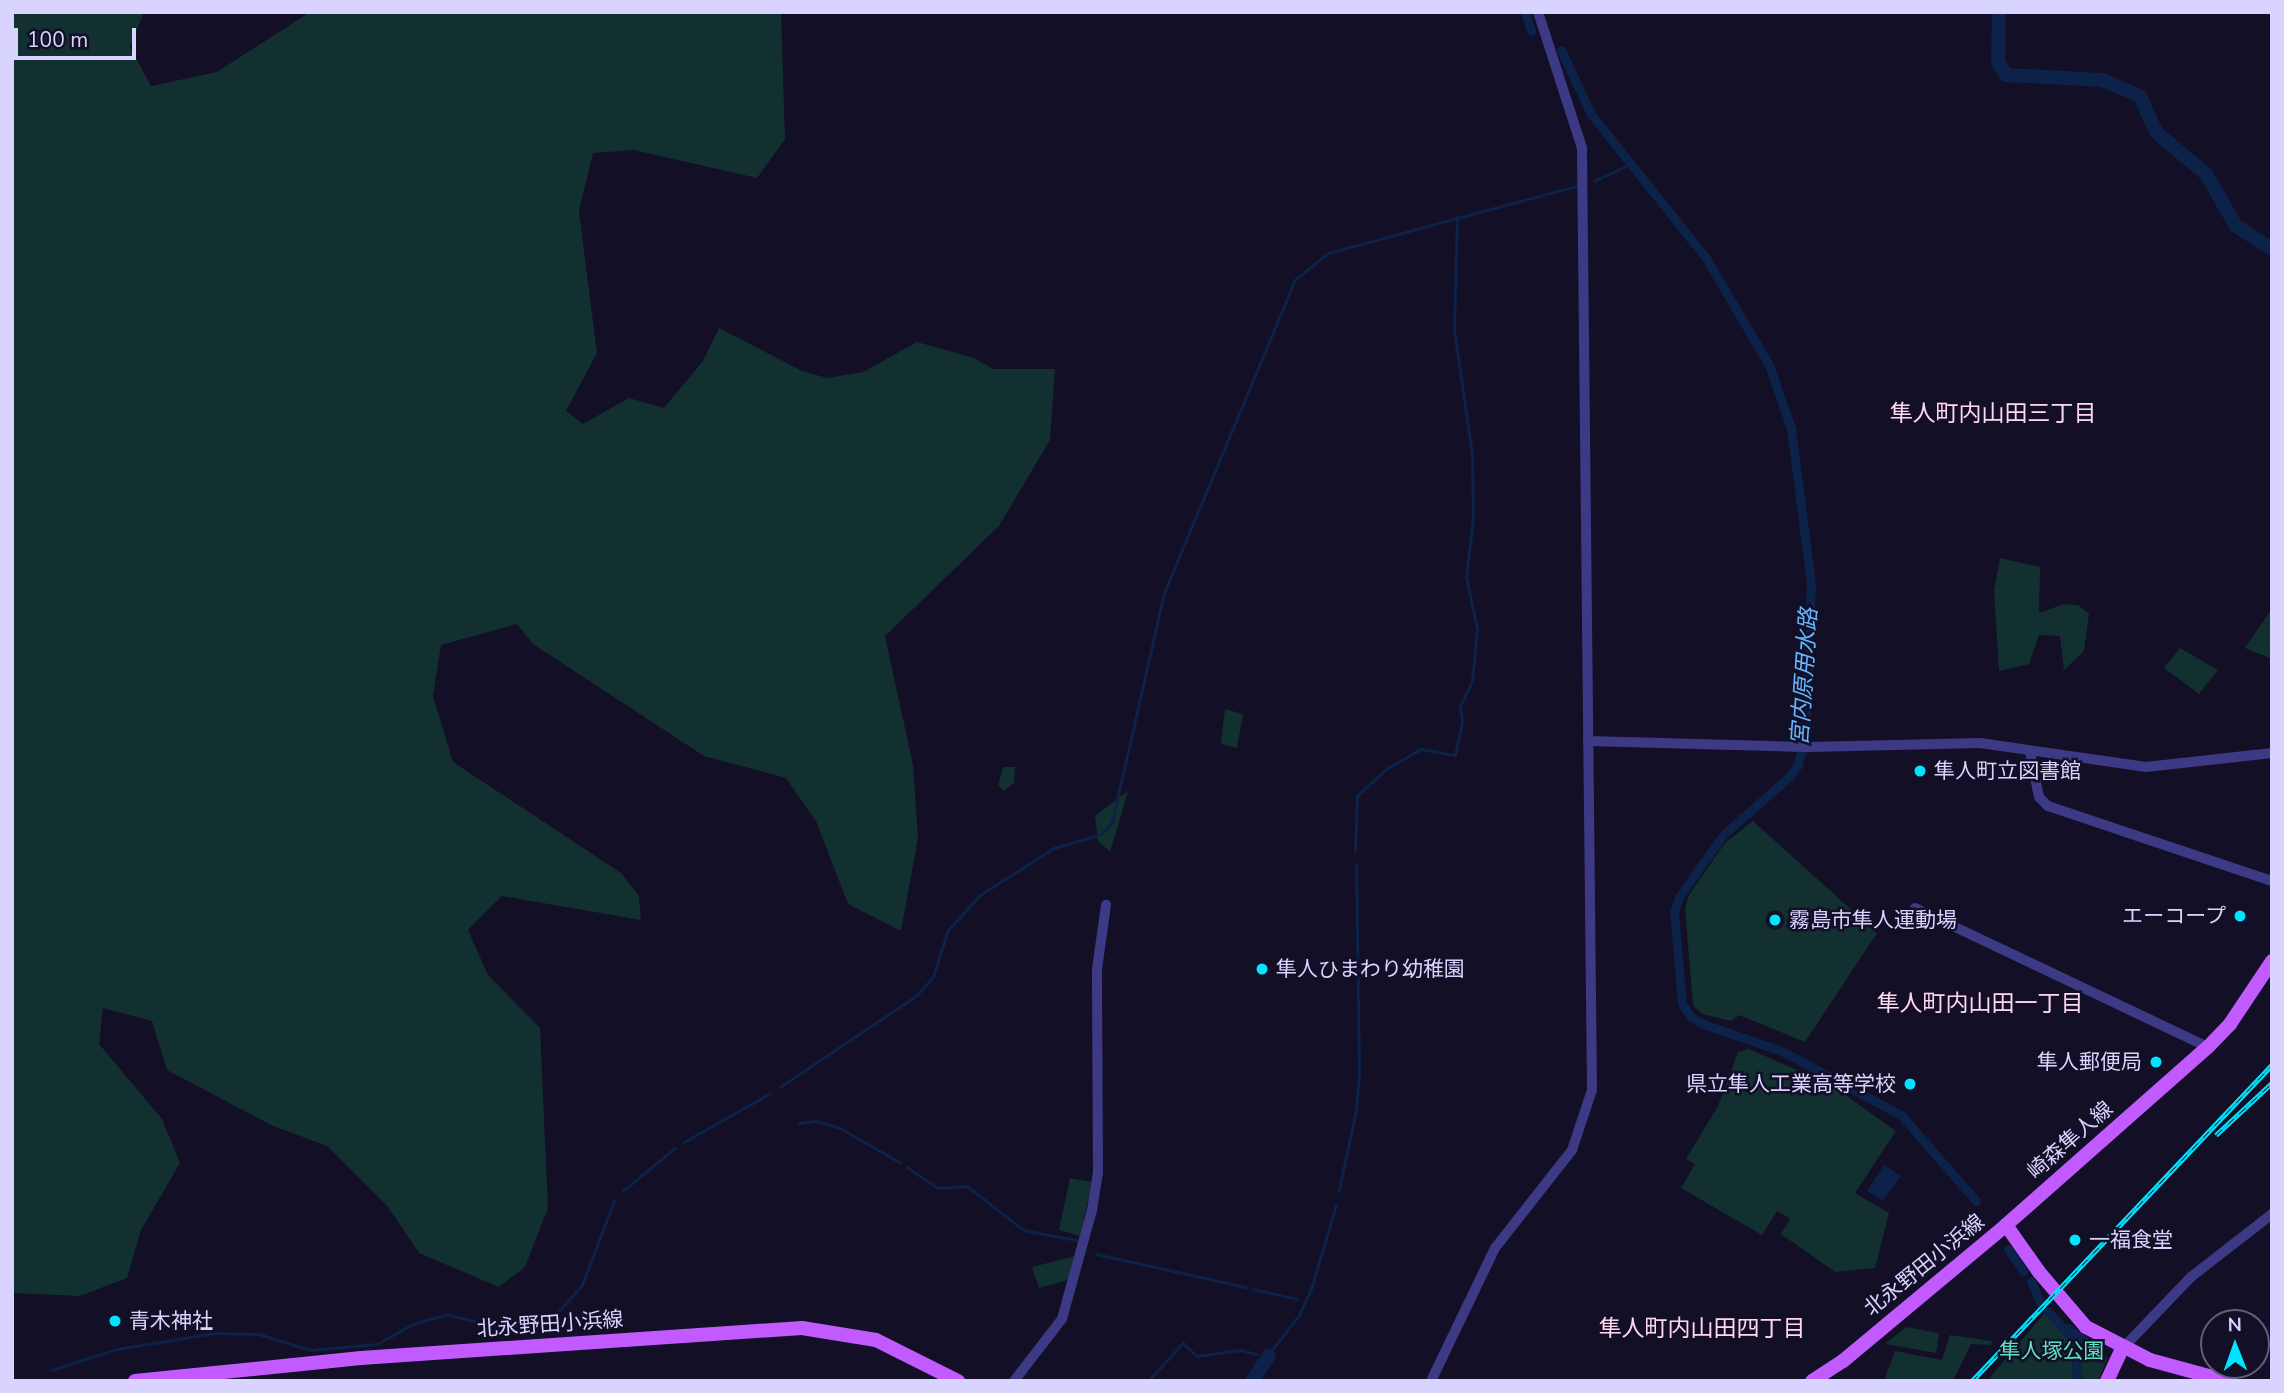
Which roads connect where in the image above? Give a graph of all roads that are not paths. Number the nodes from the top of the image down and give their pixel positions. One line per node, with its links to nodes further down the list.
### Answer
1 (1538, 12): 2 (street)
2 (1588, 741): 3 (street); 16 (street)
3 (2029, 752): 4 (street); 5 (street)
4 (2272, 753)
5 (2272, 881)
6 (1106, 905): 15 (street)
7 (1915, 908): 9 (street)
8 (2272, 961): 9 (main road, 崎森隼人線)
9 (2208, 1047): 11 (main road, 崎森隼人線)
10 (2272, 1214): 12 (street)
11 (2006, 1225): 12 (main road, 北永野田小浜線); 17 (main road, 北永野田小浜線)
12 (2122, 1349): 18 (main road); 19 (main road, 北永野田小浜線)
13 (135, 1381): 14 (main road, 北永野田小浜線)
14 (958, 1381)
15 (1014, 1381)
16 (1431, 1381)
17 (1812, 1381)
18 (2107, 1381)
19 (2227, 1381)

